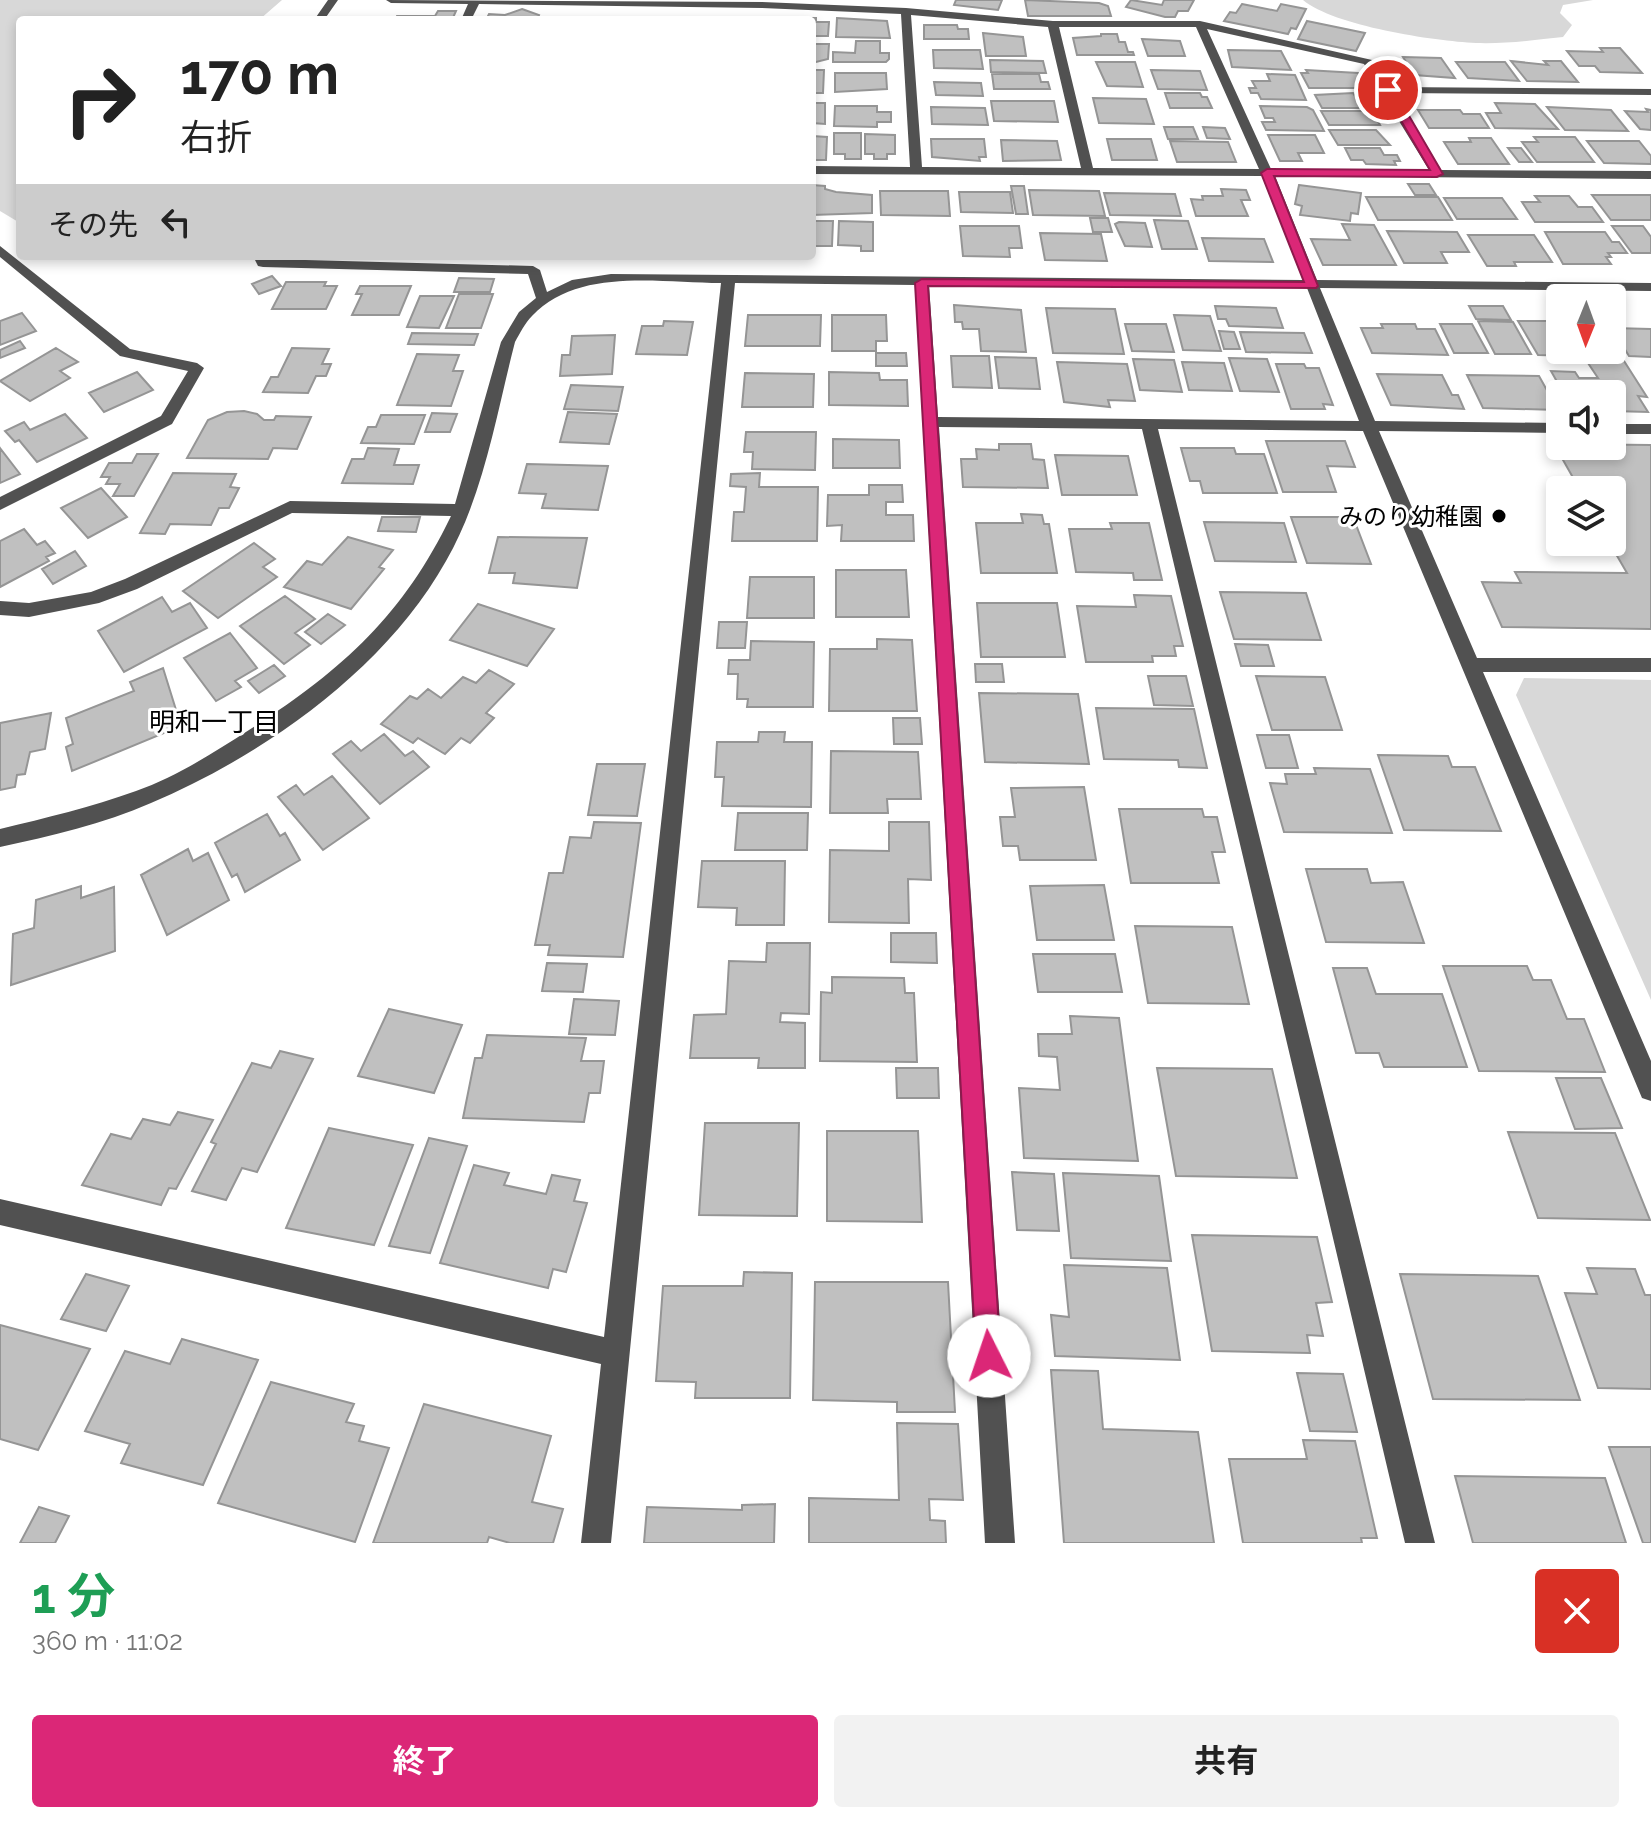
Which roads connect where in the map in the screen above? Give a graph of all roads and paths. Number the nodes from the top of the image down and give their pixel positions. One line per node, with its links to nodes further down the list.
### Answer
1 (391, 0): 2 (street)
2 (475, 1): 3 (street)
3 (762, 5): 4 (street); 5 (street)
4 (906, 11): 6 (street); 11 (street)
5 (760, 16)
6 (1053, 24): 7 (street); 12 (street)
7 (1200, 24): 8 (street); 13 (street)
8 (1388, 90): 9 (street); 14 (street)
9 (1651, 92)
10 (816, 170): 11 (street)
11 (916, 170): 12 (street)
12 (1088, 171): 13 (street)
13 (1267, 173): 14 (street); 21 (street)
14 (1437, 174): 15 (street)
15 (1651, 175)
16 (0, 250): 30 (street)
17 (262, 260): 18 (street)
18 (536, 263): 23 (street)
19 (728, 280): 20 (street); 23 (street); 38 (street)
20 (922, 283): 21 (street); 24 (street)
21 (1311, 286): 22 (street); 26 (street)
22 (1651, 287)
23 (543, 299): 31 (street)
24 (930, 422): 25 (street); 40 (street)
25 (1149, 424): 26 (street); 41 (street)
26 (1369, 426): 27 (street); 33 (street)
27 (1546, 428)
28 (1626, 429): 29 (street)
29 (1651, 429)
30 (0, 504)
31 (462, 510): 32 (street); 35 (street)
32 (0, 608)
33 (1470, 665): 34 (street); 36 (street)
34 (1651, 665)
35 (0, 838)
36 (1651, 1089)
37 (0, 1212): 38 (street)
38 (616, 1354): 39 (street)
39 (596, 1543)
40 (1000, 1543)
41 (1420, 1543)

